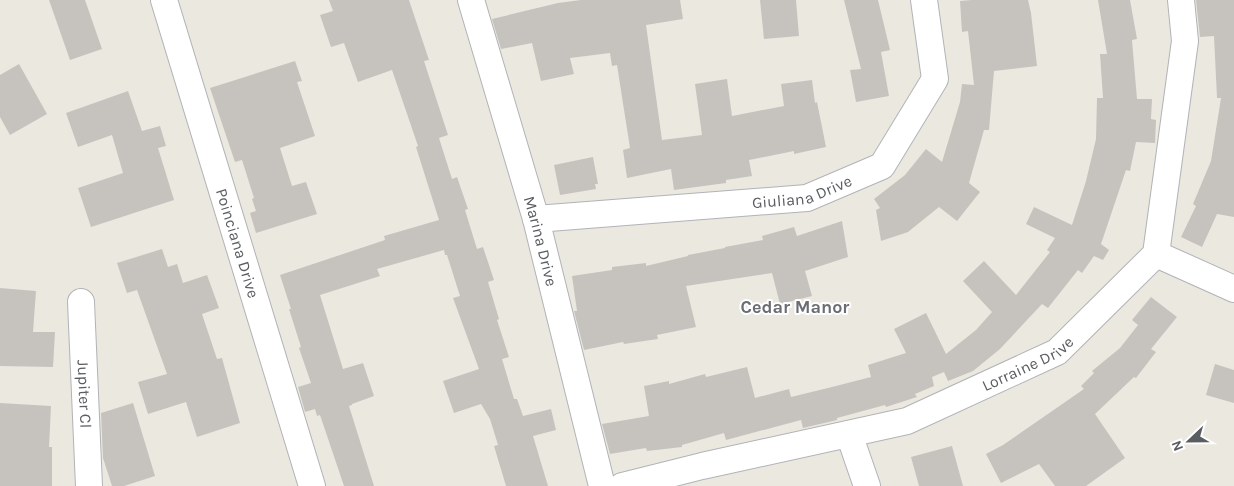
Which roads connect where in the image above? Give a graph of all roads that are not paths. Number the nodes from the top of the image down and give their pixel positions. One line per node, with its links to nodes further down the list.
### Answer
1 (164, 0): 11 (street, Poinciana Drive)
2 (471, 0): 5 (street, Marina Drive)
3 (924, 0): 5 (street, Giuliana Drive)
4 (1181, 0): 6 (street)
5 (536, 218): 12 (street, Marina Drive)
6 (1156, 254): 7 (street); 9 (street, Lorraine Drive)
7 (1234, 289)
8 (81, 302): 10 (street, Jupiter Cl)
9 (849, 434): 13 (street, Lorraine Drive); 14 (street)
10 (89, 486)
11 (312, 486)
12 (602, 486)
13 (622, 486)
14 (868, 486)

